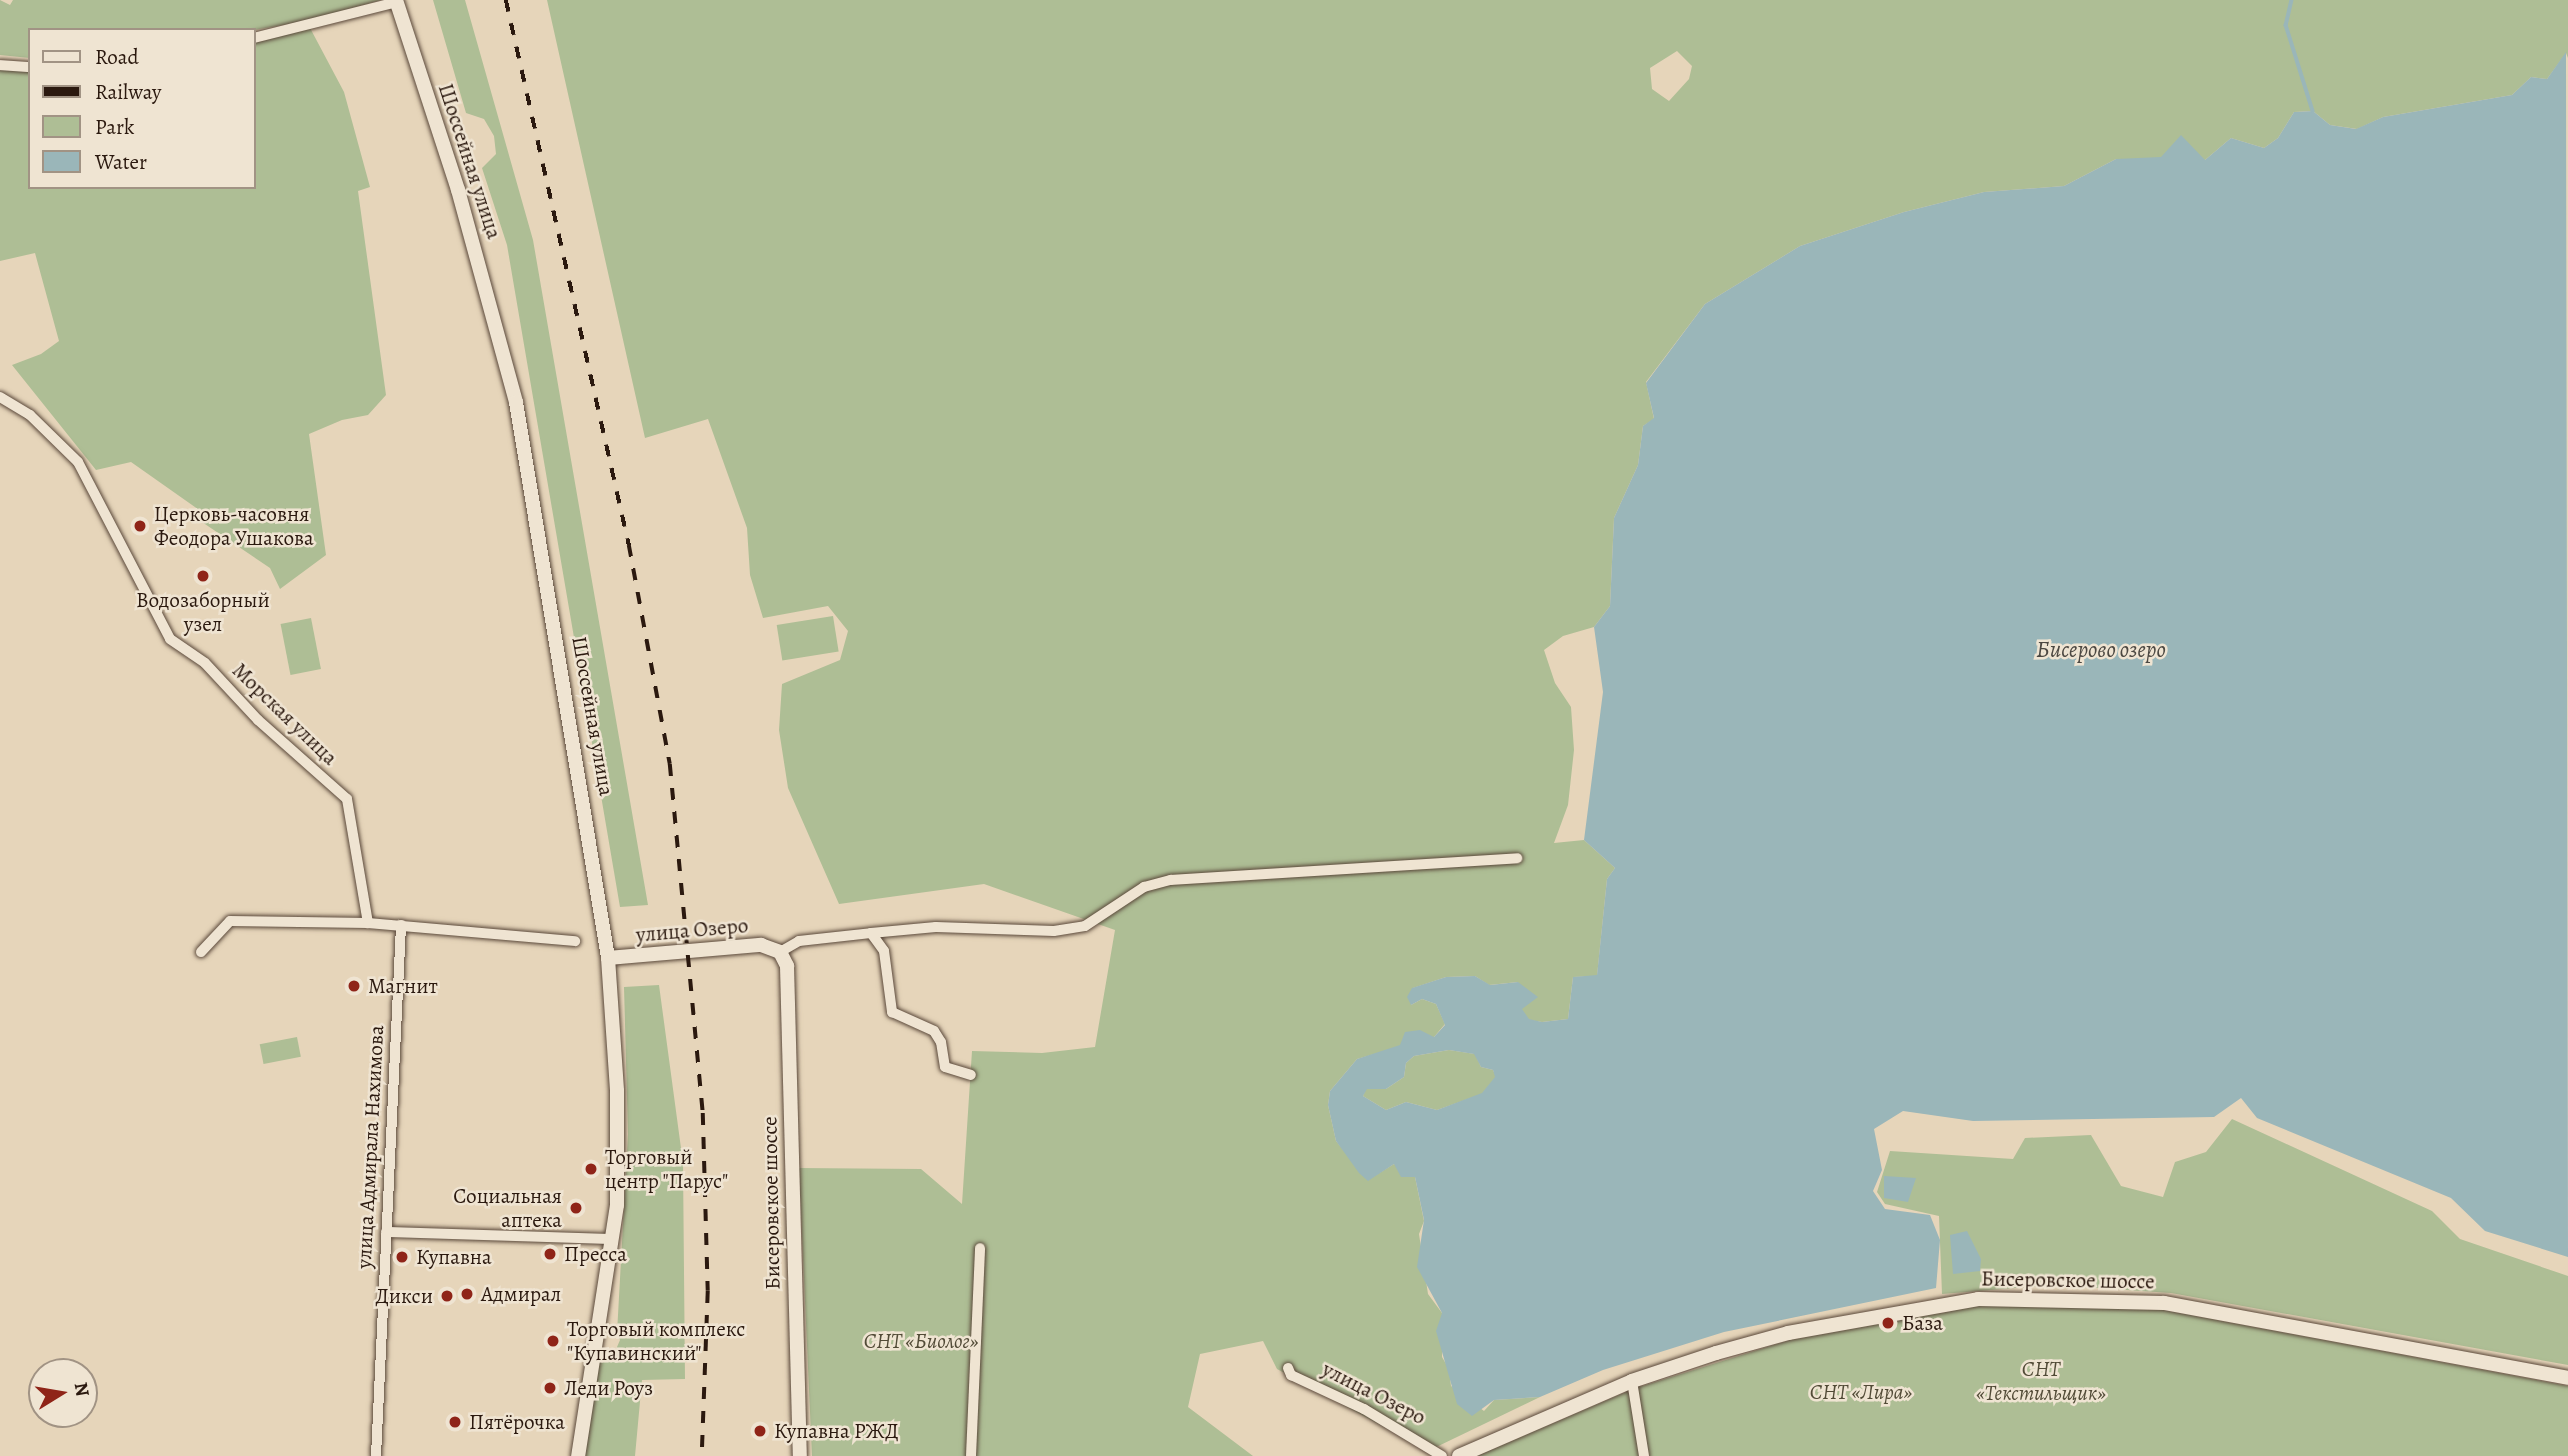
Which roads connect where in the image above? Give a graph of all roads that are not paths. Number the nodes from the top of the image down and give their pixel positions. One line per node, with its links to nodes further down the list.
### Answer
1 (396, 1): 2 (street); 13 (main road, Шоссейная улица)
2 (256, 37)
3 (0, 65): 4 (street)
4 (28, 67)
5 (0, 397): 7 (street, Морская улица)
6 (1517, 858): 9 (street, улица Озеро)
7 (368, 923): 8 (street); 12 (street)
8 (401, 925): 10 (street); 15 (street, улица Адмирала Нахимова)
9 (871, 933): 11 (street, улица Озеро); 14 (street)
10 (575, 941)
11 (780, 951): 13 (main road, улица Озеро); 23 (main road, Бисеровское шоссе)
12 (201, 952)
13 (608, 958): 16 (main road, Шоссейная улица)
14 (971, 1075)
15 (386, 1232): 16 (street); 21 (street, улица Адмирала Нахимова)
16 (613, 1239): 22 (main road, Шоссейная улица)
17 (981, 1248): 24 (street)
18 (1288, 1367): 25 (street, улица Озеро)
19 (2568, 1378): 20 (main road, Бисеровское шоссе)
20 (1632, 1381): 26 (main road, Бисеровское шоссе); 27 (street)
21 (376, 1456)
22 (578, 1456)
23 (800, 1456)
24 (971, 1456)
25 (1442, 1456)
26 (1459, 1456)
27 (1644, 1456)

